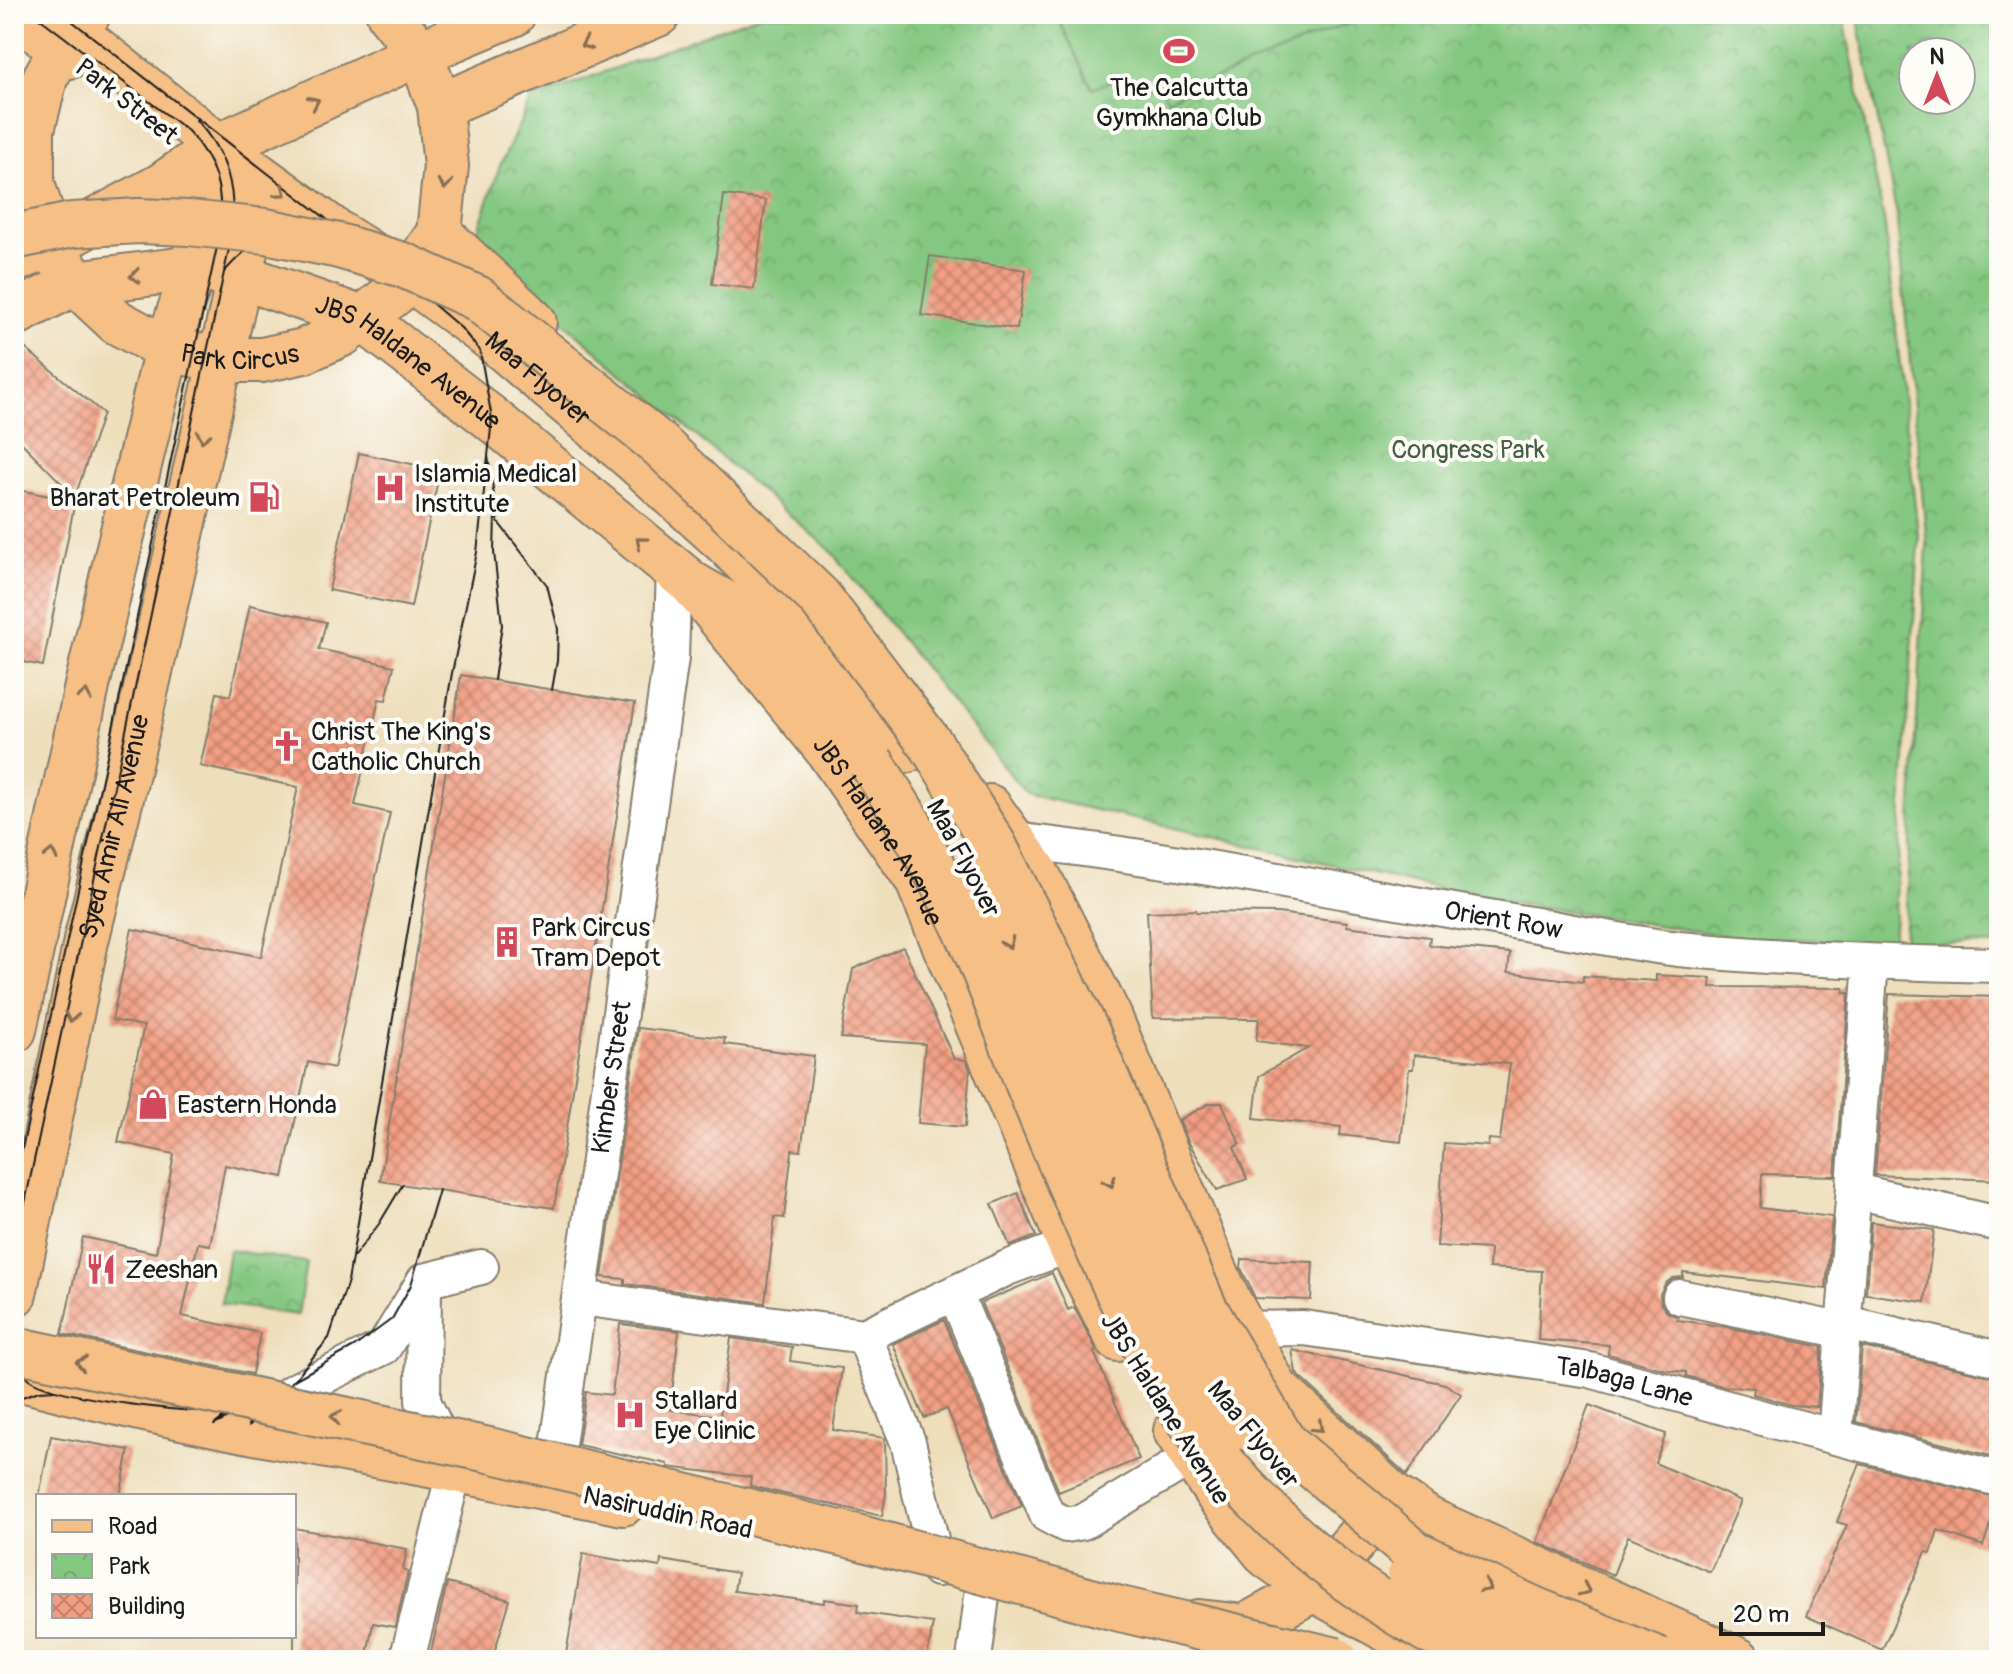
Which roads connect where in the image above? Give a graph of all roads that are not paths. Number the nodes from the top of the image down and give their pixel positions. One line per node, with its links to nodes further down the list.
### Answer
1 (15, 14): 5 (main road, Park Street)
2 (389, 14): 6 (main road)
3 (513, 14): 6 (main road)
4 (658, 14): 7 (main road, one-way to 7)
5 (68, 27): 8 (main road, Park Street); 10 (main road, Park Circus)
6 (420, 53): 7 (main road); 8 (main road, one-way to 6)
7 (440, 106): 9 (main road, one-way to 9)
8 (209, 153): 10 (main road); 11 (main road, Syed Amir Ali Avenue); 12 (main road, Syed Amir Ali Avenue); 13 (main road, Maa Flyover, one-way to 13)
9 (439, 233): 13 (main road, Park Circus); 20 (main road, Maa Flyover)
10 (26, 247): 14 (main road, Park Circus); 56 (main road, one-way to 56, bridge)
11 (194, 268): 12 (main road, JBS Haldane Avenue); 14 (main road, JBS Haldane Avenue, one-way to 14); 17 (main road, Syed Amir Ali Avenue)
12 (240, 276): 16 (main road, JBS Haldane Avenue); 18 (main road, Syed Amir Ali Avenue)
13 (406, 276): 16 (main road, Park Circus); 55 (main road, Maa Flyover, one-way to 55, bridge)
14 (75, 283): 15 (main road, JBS Haldane Avenue); 17 (main road, Park Circus)
15 (14, 314)
16 (363, 319): 18 (main road, Park Circus); 19 (main road, JBS Haldane Avenue, one-way to 16)
17 (167, 349): 18 (main road, Park Circus); 21 (main road, Syed Amir Ali Avenue, one-way to 17)
18 (220, 360): 31 (main road, Syed Amir Ali Avenue, one-way to 31)
19 (683, 576): 27 (main road, JBS Haldane Avenue); 33 (street, Kimber Street); 54 (main road, Maa Flyover, bridge)
20 (1012, 840): 22 (street, Orient Row); 35 (main road, Maa Flyover)
21 (24, 929): 24 (main road, Syed Amir Ali Avenue)
22 (1871, 962): 23 (street, Orient Row); 25 (street)
23 (1999, 965)
24 (14, 1030)
25 (1855, 1191): 26 (street); 34 (street)
26 (1999, 1224)
27 (1070, 1245): 30 (street); 42 (main road, JBS Haldane Avenue)
28 (481, 1267): 29 (street)
29 (424, 1281): 40 (street); 43 (street)
30 (955, 1293): 36 (street); 42 (street)
31 (14, 1294)
32 (1680, 1297): 34 (street)
33 (580, 1298): 36 (street); 45 (street, Kimber Street)
34 (1845, 1327): 38 (street); 41 (street)
35 (1243, 1329): 41 (street, Talbaga Lane); 46 (main road, Maa Flyover, one-way to 46)
36 (864, 1336): 47 (street)
37 (14, 1349): 52 (main road, one-way to 37, bridge)
38 (1999, 1359)
39 (14, 1379): 40 (main road, Nasiruddin Road)
40 (214, 1425): 43 (main road, Nasiruddin Road)
41 (1835, 1437): 44 (street, Talbaga Lane)
42 (1193, 1456): 49 (main road, JBS Haldane Avenue)
43 (455, 1468): 45 (main road, Nasiruddin Road); 50 (street)
44 (1999, 1479)
45 (551, 1488): 47 (main road, Nasiruddin Road)
46 (1393, 1496): 49 (main road); 57 (main road, Maa Flyover, one-way to 57)
47 (938, 1569): 48 (main road, Nasiruddin Road)
48 (984, 1580): 49 (main road, Nasiruddin Road); 51 (street)
49 (1314, 1589): 53 (main road, JBS Haldane Avenue)
50 (407, 1660)
51 (974, 1660)
52 (1336, 1660)
53 (1440, 1660)
54 (1487, 1660)
55 (1572, 1660)
56 (1659, 1660)
57 (1738, 1660)

